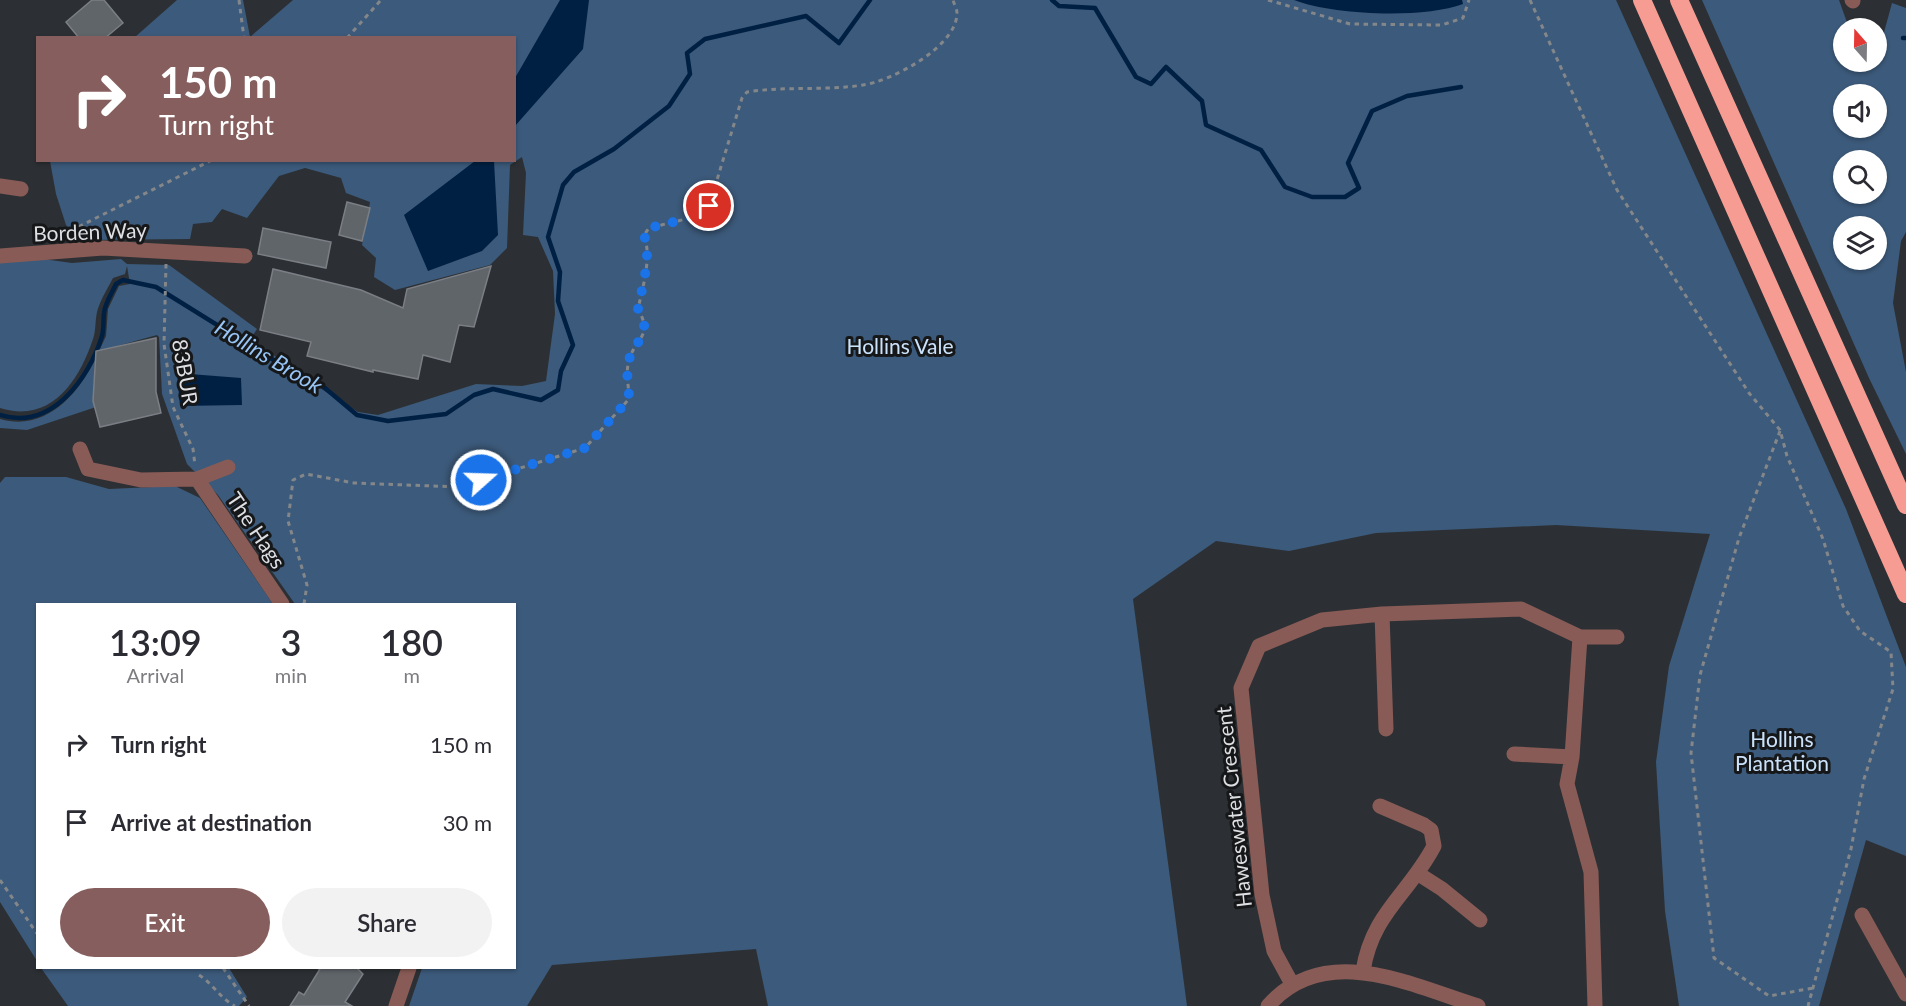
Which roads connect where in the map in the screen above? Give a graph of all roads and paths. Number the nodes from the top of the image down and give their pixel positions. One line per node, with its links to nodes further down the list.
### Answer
1 (239, 0): 9 (path)
2 (381, 0): 10 (path)
3 (953, 0): 25 (path)
4 (1268, 0): 5 (path)
5 (1470, 0)
6 (1530, 0): 18 (path)
7 (1642, 0): 23 (highway)
8 (1679, 0): 22 (highway)
9 (244, 36)
10 (349, 36)
11 (208, 162): 14 (path)
12 (0, 186): 13 (street)
13 (21, 189)
14 (67, 251): 15 (street, Borden Way); 16 (street, Borden Way)
15 (0, 256)
16 (245, 256)
17 (166, 263): 21 (path, 83BUR)
18 (1780, 430): 43 (path); 43 (path)
19 (80, 449): 21 (street)
20 (228, 467): 21 (street)
21 (197, 479): 24 (street, The Hags)
22 (1906, 505)
23 (1906, 594)
24 (281, 603)
25 (304, 603)
26 (1382, 614): 27 (street, Haweswater Crescent); 29 (street); 42 (street, Haweswater Crescent)
27 (1580, 637): 28 (street); 31 (street)
28 (1617, 637)
29 (1386, 729)
30 (1514, 754): 31 (street)
31 (1572, 758): 50 (street)
32 (1380, 806): 33 (street)
33 (1417, 873): 36 (street); 40 (street)
34 (0, 880): 37 (path)
35 (1862, 915): 44 (street)
36 (1480, 920)
37 (36, 931)
38 (224, 969): 46 (path)
39 (408, 969): 47 (street)
40 (1363, 971): 42 (street); 49 (street)
41 (199, 975): 45 (path)
42 (1292, 984): 48 (street)
43 (1813, 988): 51 (path)
44 (1906, 994)
45 (235, 1006)
46 (249, 1006)
47 (396, 1006)
48 (1268, 1006)
49 (1478, 1006)
50 (1595, 1006)
51 (1808, 1006)

